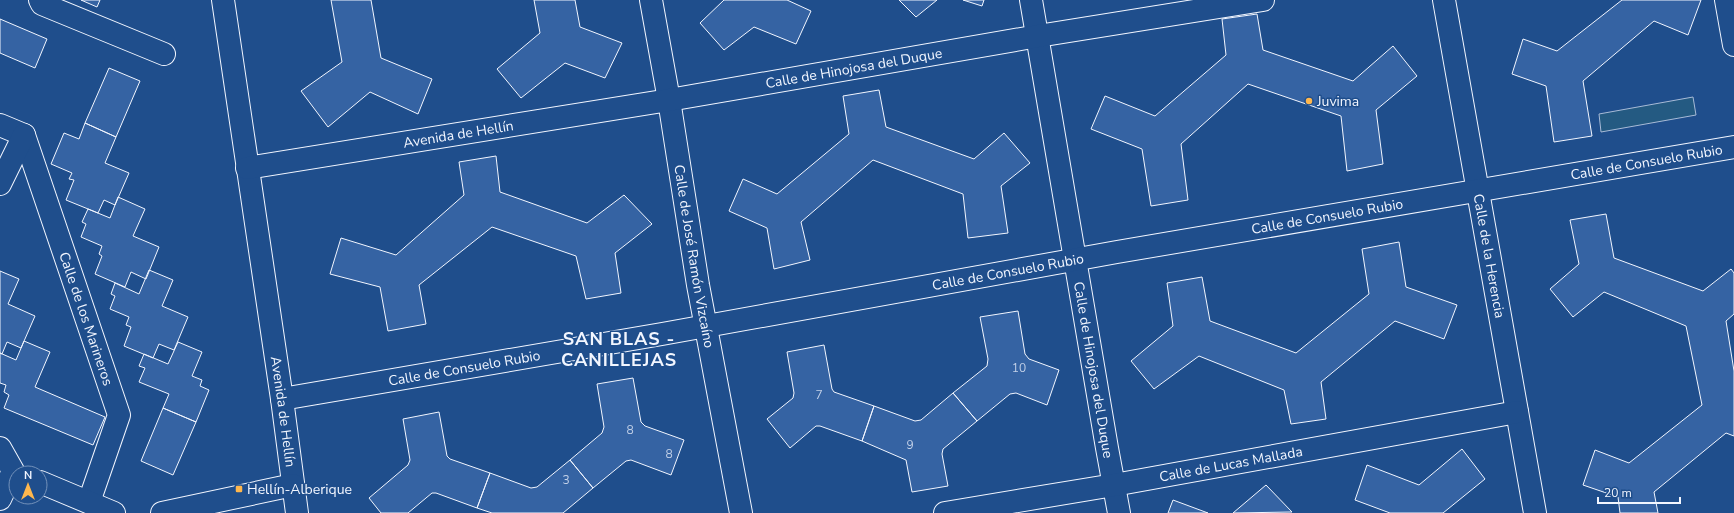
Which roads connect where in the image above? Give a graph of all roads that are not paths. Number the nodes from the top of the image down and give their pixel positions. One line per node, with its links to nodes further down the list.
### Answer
1 (40, 0): 10 (street)
2 (223, 0): 15 (street, Avenida de Hellín)
3 (651, 0): 11 (street, Calle de José Ramón Vizcaíno)
4 (1031, 0): 8 (street, Calle de Hinojosa del Duque)
5 (1263, 0): 8 (street, Calle de Hinojosa del Duque)
6 (1444, 0): 17 (street, Calle de la Herencia)
7 (1726, 0): 9 (street)
8 (1038, 36): 11 (street, Calle de Hinojosa del Duque); 18 (street, Calle de Hinojosa del Duque)
9 (1734, 45)
10 (164, 54)
11 (669, 100): 15 (street, Avenida de Hellín); 19 (street, Calle de José Ramón Vizcaíno)
12 (0, 125): 13 (street)
13 (24, 135): 16 (street); 29 (street, Calle de los Marineros)
14 (1734, 147): 17 (street, Calle de Consuelo Rubio)
15 (247, 168): 20 (street, Avenida de Hellín)
16 (0, 184)
17 (1478, 191): 18 (street, Calle de Consuelo Rubio); 21 (street, Calle de la Herencia)
18 (1075, 259): 19 (street, Calle de Consuelo Rubio); 26 (street, Calle de Hinojosa del Duque)
19 (706, 326): 20 (street, Calle de Consuelo Rubio); 33 (street, Calle de José Ramón Vizcaíno)
20 (282, 399): 27 (street, Avenida de Hellín)
21 (1517, 412): 26 (street, Calle de Lucas Mallada); 36 (street, Calle de la Herencia)
22 (0, 448): 23 (street)
23 (8, 466)
24 (8, 477): 28 (street)
25 (48, 485): 29 (street)
26 (1114, 485): 34 (street, Calle de Lucas Mallada); 35 (street, Calle de Hinojosa del Duque)
27 (293, 486): 31 (street); 32 (street, Avenida de Hellín)
28 (0, 499)
29 (89, 502): 30 (street)
30 (114, 513)
31 (162, 513)
32 (297, 513)
33 (741, 513)
34 (945, 513)
35 (1119, 513)
36 (1535, 513)

